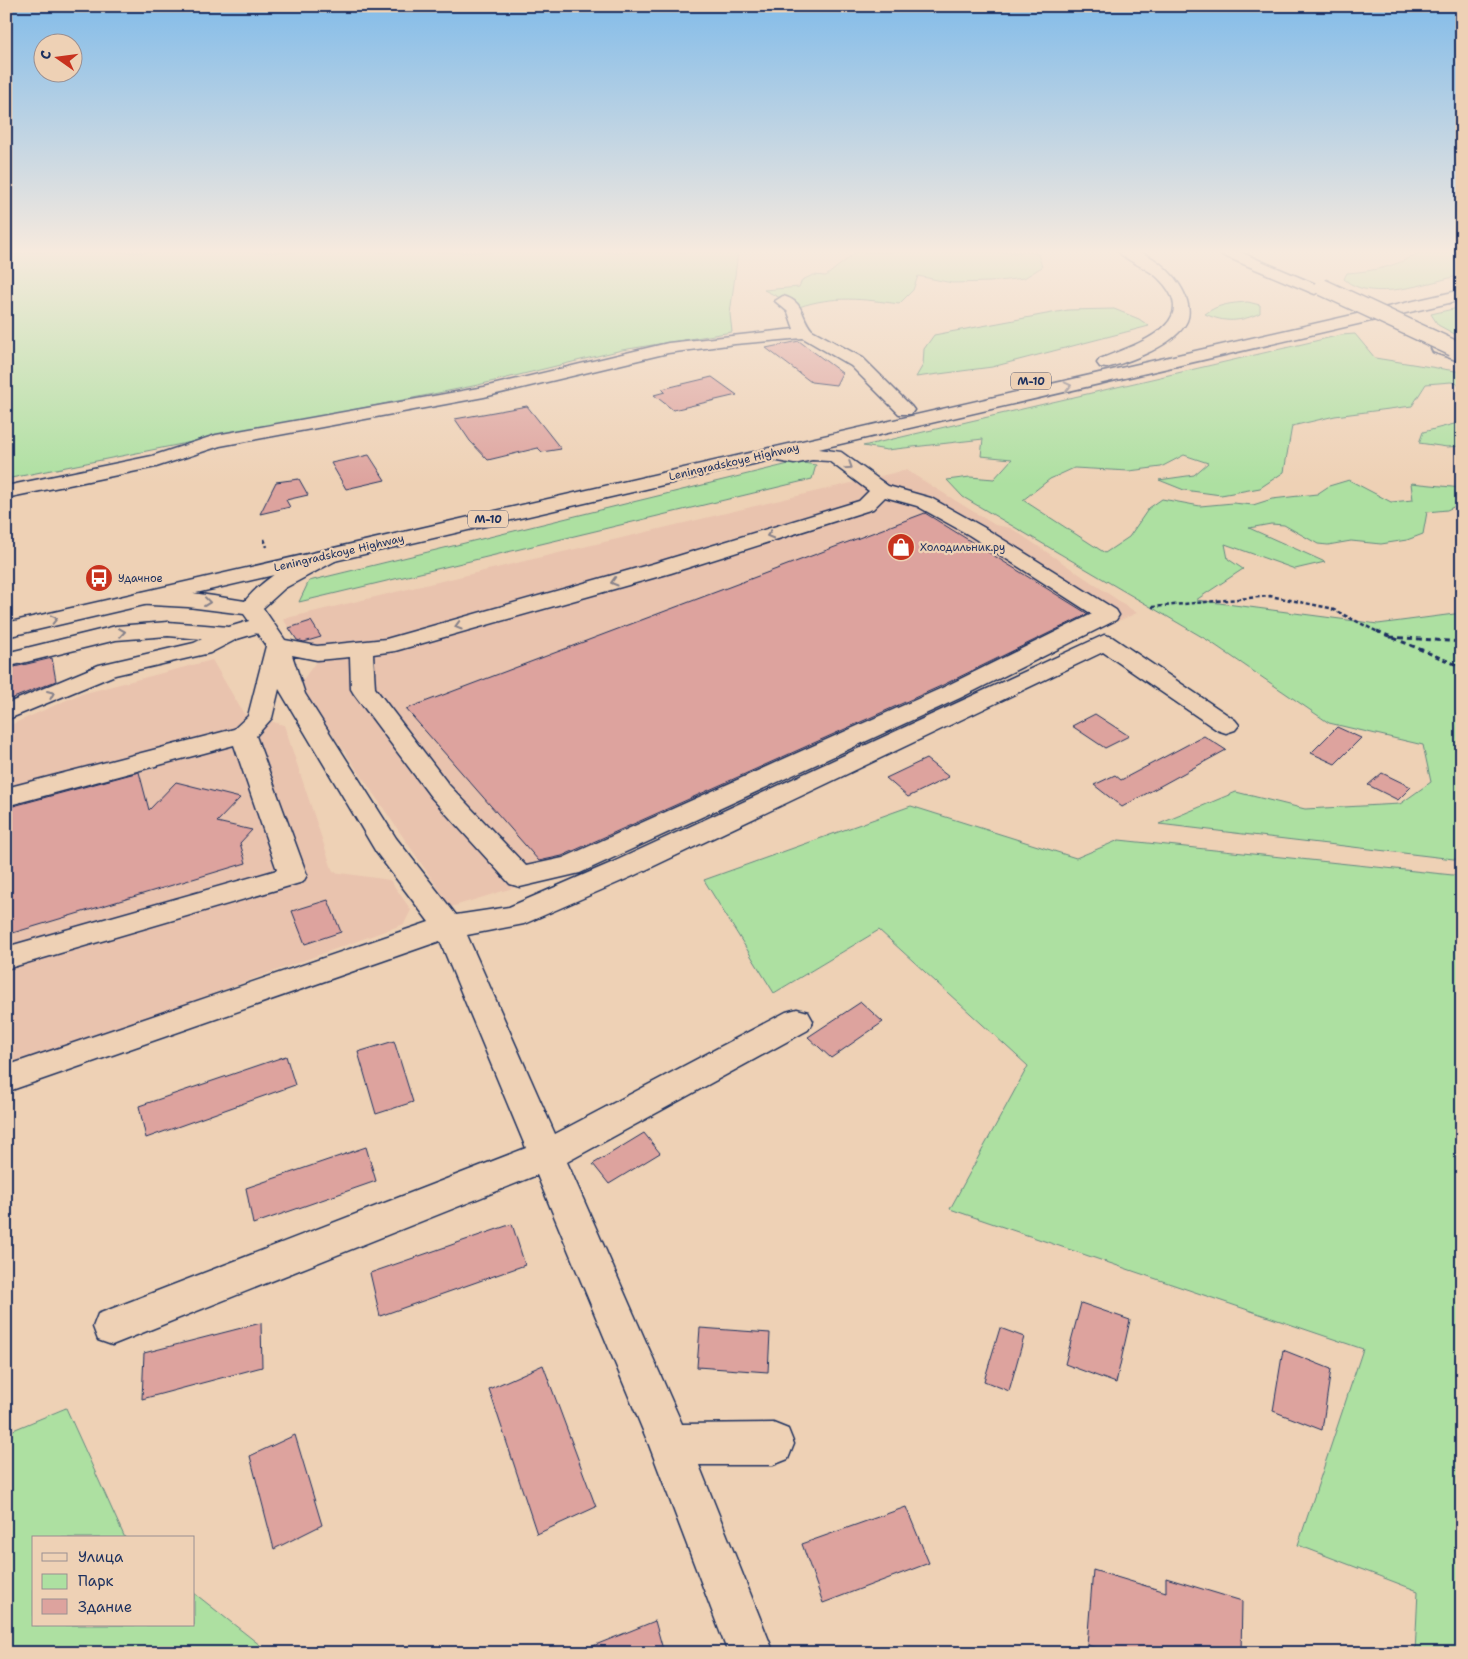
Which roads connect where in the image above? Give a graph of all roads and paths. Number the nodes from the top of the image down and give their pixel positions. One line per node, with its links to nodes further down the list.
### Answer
1 (803, 329): 6 (main road)
2 (1172, 329): 8 (main road)
3 (1258, 329): 8 (main road, Leningradskoye Highway / М-10)
4 (1312, 329): 10 (main road, Leningradskoye Highway / М-10, one-way to 4)
5 (1408, 329): 7 (main road)
6 (806, 333): 9 (main road); 12 (main road)
7 (1454, 351)
8 (1106, 364): 9 (main road, Leningradskoye Highway / М-10)
9 (905, 410): 18 (main road, Leningradskoye Highway / М-10)
10 (769, 454): 11 (main road, one-way to 11); 15 (main road, Leningradskoye Highway / М-10)
11 (881, 490): 24 (main road, one-way to 24); 24 (main road)
12 (6, 492)
13 (264, 539): 14 (path)
14 (267, 547)
15 (329, 555): 16 (main road, Leningradskoye Highway / М-10); 19 (main road)
16 (141, 599): 19 (main road, one-way to 19); 20 (main road, Leningradskoye Highway / М-10, one-way to 16)
17 (1152, 607): 22 (path)
18 (6, 615)
19 (264, 626): 21 (main road); 24 (main road); 29 (main road); 31 (main road)
20 (6, 630)
21 (230, 634): 25 (main road, one-way to 21); 27 (main road, one-way to 21)
22 (1387, 636): 23 (path); 26 (path)
23 (1462, 642)
24 (361, 648)
25 (6, 660)
26 (1462, 667)
27 (6, 713)
28 (1226, 725): 31 (main road)
29 (243, 735): 30 (main road); 32 (main road)
30 (6, 797)
31 (449, 928): 34 (main road); 35 (main road)
32 (6, 958)
33 (797, 1021): 35 (main road)
34 (6, 1079)
35 (546, 1156): 36 (main road); 38 (main road)
36 (112, 1326)
37 (773, 1444): 38 (main road)
38 (670, 1445): 39 (main road)
39 (752, 1653)

